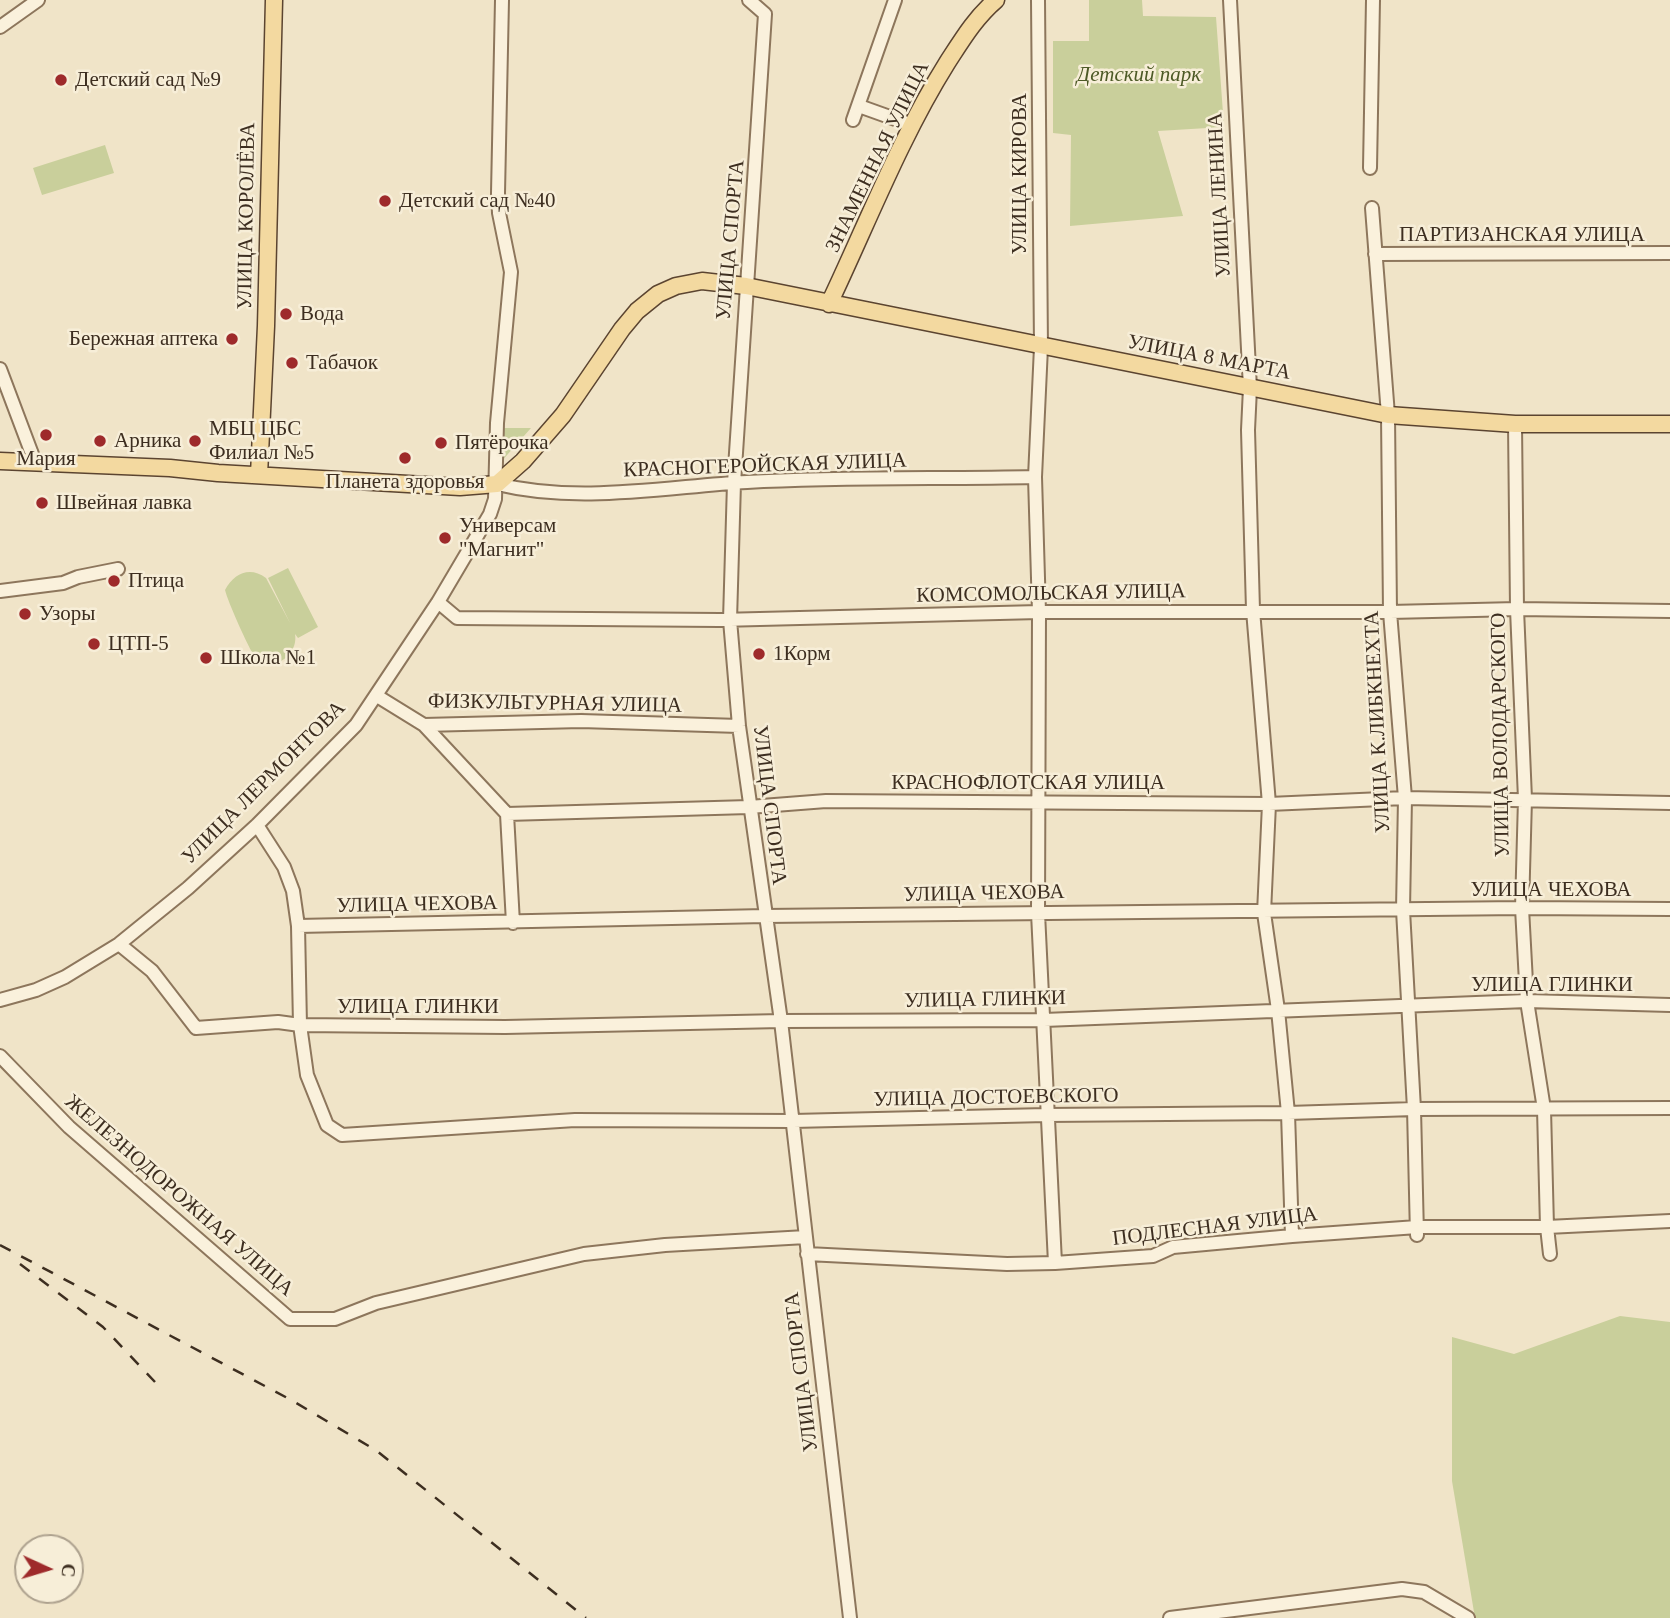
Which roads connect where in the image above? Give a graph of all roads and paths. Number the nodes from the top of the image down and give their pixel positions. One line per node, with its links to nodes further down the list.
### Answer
1 (38, 0): 10 (street)
2 (274, 0): 28 (main road, УЛИЦА КОРОЛЁВА)
3 (502, 0): 31 (street)
4 (749, 0): 18 (street, УЛИЦА СПОРТА)
5 (895, 0): 11 (street)
6 (996, 0): 13 (main road, ЗНАМЕННАЯ УЛИЦА)
7 (1038, 0): 20 (street, УЛИЦА КИРОВА)
8 (1230, 0): 22 (street, УЛИЦА ЛЕНИНА)
9 (1373, 0): 14 (street)
10 (0, 27)
11 (859, 106): 12 (street); 13 (street)
12 (853, 120)
13 (912, 125): 19 (main road, ЗНАМЕННАЯ УЛИЦА)
14 (1370, 168)
15 (1372, 208): 17 (street, УЛИЦА К.ЛИБКНЕХТА)
16 (1670, 253): 17 (street, ПАРТИЗАНСКАЯ УЛИЦА)
17 (1374, 254): 23 (street, УЛИЦА К.ЛИБКНЕХТА)
18 (746, 286): 19 (main road, УЛИЦА 8 МАРТА); 30 (street, УЛИЦА СПОРТА); 31 (main road, УЛИЦА ЛЕРМОНТОВА)
19 (830, 304): 20 (main road, УЛИЦА 8 МАРТА)
20 (1041, 347): 22 (main road, УЛИЦА 8 МАРТА); 29 (street, УЛИЦА КИРОВА)
21 (0, 369): 27 (street)
22 (1250, 388): 23 (main road, УЛИЦА 8 МАРТА); 36 (street, УЛИЦА ЛЕНИНА)
23 (1388, 415): 24 (main road, УЛИЦА 8 МАРТА); 39 (street, УЛИЦА К.ЛИБКНЕХТА)
24 (1515, 424): 25 (main road, УЛИЦА 8 МАРТА); 35 (street, УЛИЦА ВОЛОДАРСКОГО)
25 (1670, 424)
26 (0, 461): 27 (main road)
27 (35, 462): 28 (main road)
28 (259, 475): 31 (main road)
29 (1035, 477): 30 (street, КРАСНОГЕРОЙСКАЯ УЛИЦА); 38 (street, УЛИЦА КИРОВА)
30 (734, 483): 31 (street, КРАСНОГЕРОЙСКАЯ УЛИЦА); 40 (street, УЛИЦА СПОРТА)
31 (498, 484): 34 (street, УЛИЦА ЛЕРМОНТОВА)
32 (118, 569): 33 (street)
33 (0, 591)
34 (438, 602): 40 (street, КОМСОМОЛЬСКАЯ УЛИЦА); 41 (street, УЛИЦА ЛЕРМОНТОВА)
35 (1517, 609): 37 (street, КОМСОМОЛЬСКАЯ УЛИЦА); 39 (street, КОМСОМОЛЬСКАЯ УЛИЦА); 45 (street, УЛИЦА ВОЛОДАРСКОГО)
36 (1252, 610): 38 (street, КОМСОМОЛЬСКАЯ УЛИЦА); 39 (street, КОМСОМОЛЬСКАЯ УЛИЦА); 48 (street, УЛИЦА ЛЕНИНА)
37 (1670, 611)
38 (1038, 612): 40 (street, КОМСОМОЛЬСКАЯ УЛИЦА); 46 (street, УЛИЦА КИРОВА)
39 (1390, 612): 44 (street, УЛИЦА К.ЛИБКНЕХТА)
40 (730, 620): 43 (street, УЛИЦА СПОРТА)
41 (377, 696): 42 (street, ФИЗКУЛЬТУРНАЯ УЛИЦА); 51 (street, УЛИЦА ЛЕРМОНТОВА)
42 (424, 726): 43 (street, ФИЗКУЛЬТУРНАЯ УЛИЦА); 50 (street)
43 (739, 726): 49 (street, УЛИЦА СПОРТА)
44 (1405, 798): 45 (street, КРАСНОФЛОТСКАЯ УЛИЦА); 48 (street, КРАСНОФЛОТСКАЯ УЛИЦА); 54 (street, УЛИЦА К.ЛИБКНЕХТА)
45 (1525, 799): 47 (street, КРАСНОФЛОТСКАЯ УЛИЦА); 52 (street, УЛИЦА ВОЛОДАРСКОГО)
46 (1038, 802): 48 (street, КРАСНОФЛОТСКАЯ УЛИЦА); 49 (street, КРАСНОФЛОТСКАЯ УЛИЦА); 55 (street, УЛИЦА КИРОВА)
47 (1670, 803)
48 (1269, 804): 56 (street, УЛИЦА ЛЕНИНА)
49 (749, 807): 50 (street, КРАСНОФЛОТСКАЯ УЛИЦА); 57 (street, УЛИЦА СПОРТА)
50 (507, 814): 58 (street)
51 (257, 825): 59 (street); 60 (street, УЛИЦА ЛЕРМОНТОВА)
52 (1522, 908): 53 (street, УЛИЦА ЧЕХОВА); 54 (street, УЛИЦА ЧЕХОВА); 62 (street, УЛИЦА ВОЛОДАРСКОГО)
53 (1670, 909)
54 (1403, 910): 56 (street, УЛИЦА ЧЕХОВА); 64 (street, УЛИЦА К.ЛИБКНЕХТА)
55 (1038, 913): 56 (street, УЛИЦА ЧЕХОВА); 57 (street, УЛИЦА ЧЕХОВА); 66 (street, УЛИЦА КИРОВА)
56 (1264, 913): 65 (street, УЛИЦА ЛЕНИНА)
57 (765, 916): 58 (street, УЛИЦА ЧЕХОВА); 67 (street, УЛИЦА СПОРТА)
58 (513, 923): 59 (street, УЛИЦА ЧЕХОВА)
59 (298, 926): 68 (street)
60 (119, 944): 61 (street, УЛИЦА ЛЕРМОНТОВА); 68 (street, УЛИЦА ГЛИНКИ)
61 (0, 1000)
62 (1527, 1002): 63 (street, УЛИЦА ГЛИНКИ); 64 (street, УЛИЦА ГЛИНКИ); 72 (street, УЛИЦА ВОЛОДАРСКОГО)
63 (1670, 1005)
64 (1409, 1007): 65 (street, УЛИЦА ГЛИНКИ); 71 (street, УЛИЦА К.ЛИБКНЕХТА)
65 (1278, 1010): 66 (street, УЛИЦА ГЛИНКИ); 73 (street, УЛИЦА ЛЕНИНА)
66 (1044, 1020): 67 (street, УЛИЦА ГЛИНКИ); 74 (street, УЛИЦА КИРОВА)
67 (781, 1021): 68 (street, УЛИЦА ГЛИНКИ); 75 (street, УЛИЦА СПОРТА)
68 (300, 1025): 75 (street, УЛИЦА ДОСТОЕВСКОГО)
69 (0, 1056): 80 (street, ЖЕЛЕЗНОДОРОЖНАЯ УЛИЦА)
70 (1670, 1108): 72 (street, УЛИЦА ДОСТОЕВСКОГО)
71 (1414, 1109): 72 (street, УЛИЦА ДОСТОЕВСКОГО); 73 (street, УЛИЦА ДОСТОЕВСКОГО); 78 (street, УЛИЦА К.ЛИБКНЕХТА)
72 (1544, 1109): 77 (street, УЛИЦА ВОЛОДАРСКОГО)
73 (1288, 1113): 74 (street, УЛИЦА ДОСТОЕВСКОГО); 79 (street, УЛИЦА ЛЕНИНА)
74 (1046, 1115): 75 (street, УЛИЦА ДОСТОЕВСКОГО); 83 (street, УЛИЦА КИРОВА)
75 (793, 1121): 80 (street, УЛИЦА СПОРТА)
76 (1670, 1221): 77 (street, ПОДЛЕСНАЯ УЛИЦА)
77 (1547, 1227): 78 (street, ПОДЛЕСНАЯ УЛИЦА); 82 (street, УЛИЦА ВОЛОДАРСКОГО)
78 (1417, 1231): 79 (street, ПОДЛЕСНАЯ УЛИЦА)
79 (1292, 1236): 83 (street, ПОДЛЕСНАЯ УЛИЦА)
80 (806, 1237): 81 (street, УЛИЦА СПОРТА)
81 (807, 1254): 83 (street, ПОДЛЕСНАЯ УЛИЦА); 84 (street, УЛИЦА СПОРТА)
82 (1550, 1254)
83 (1055, 1263)
84 (850, 1618)
85 (1170, 1618): 86 (street)
86 (1468, 1618)

